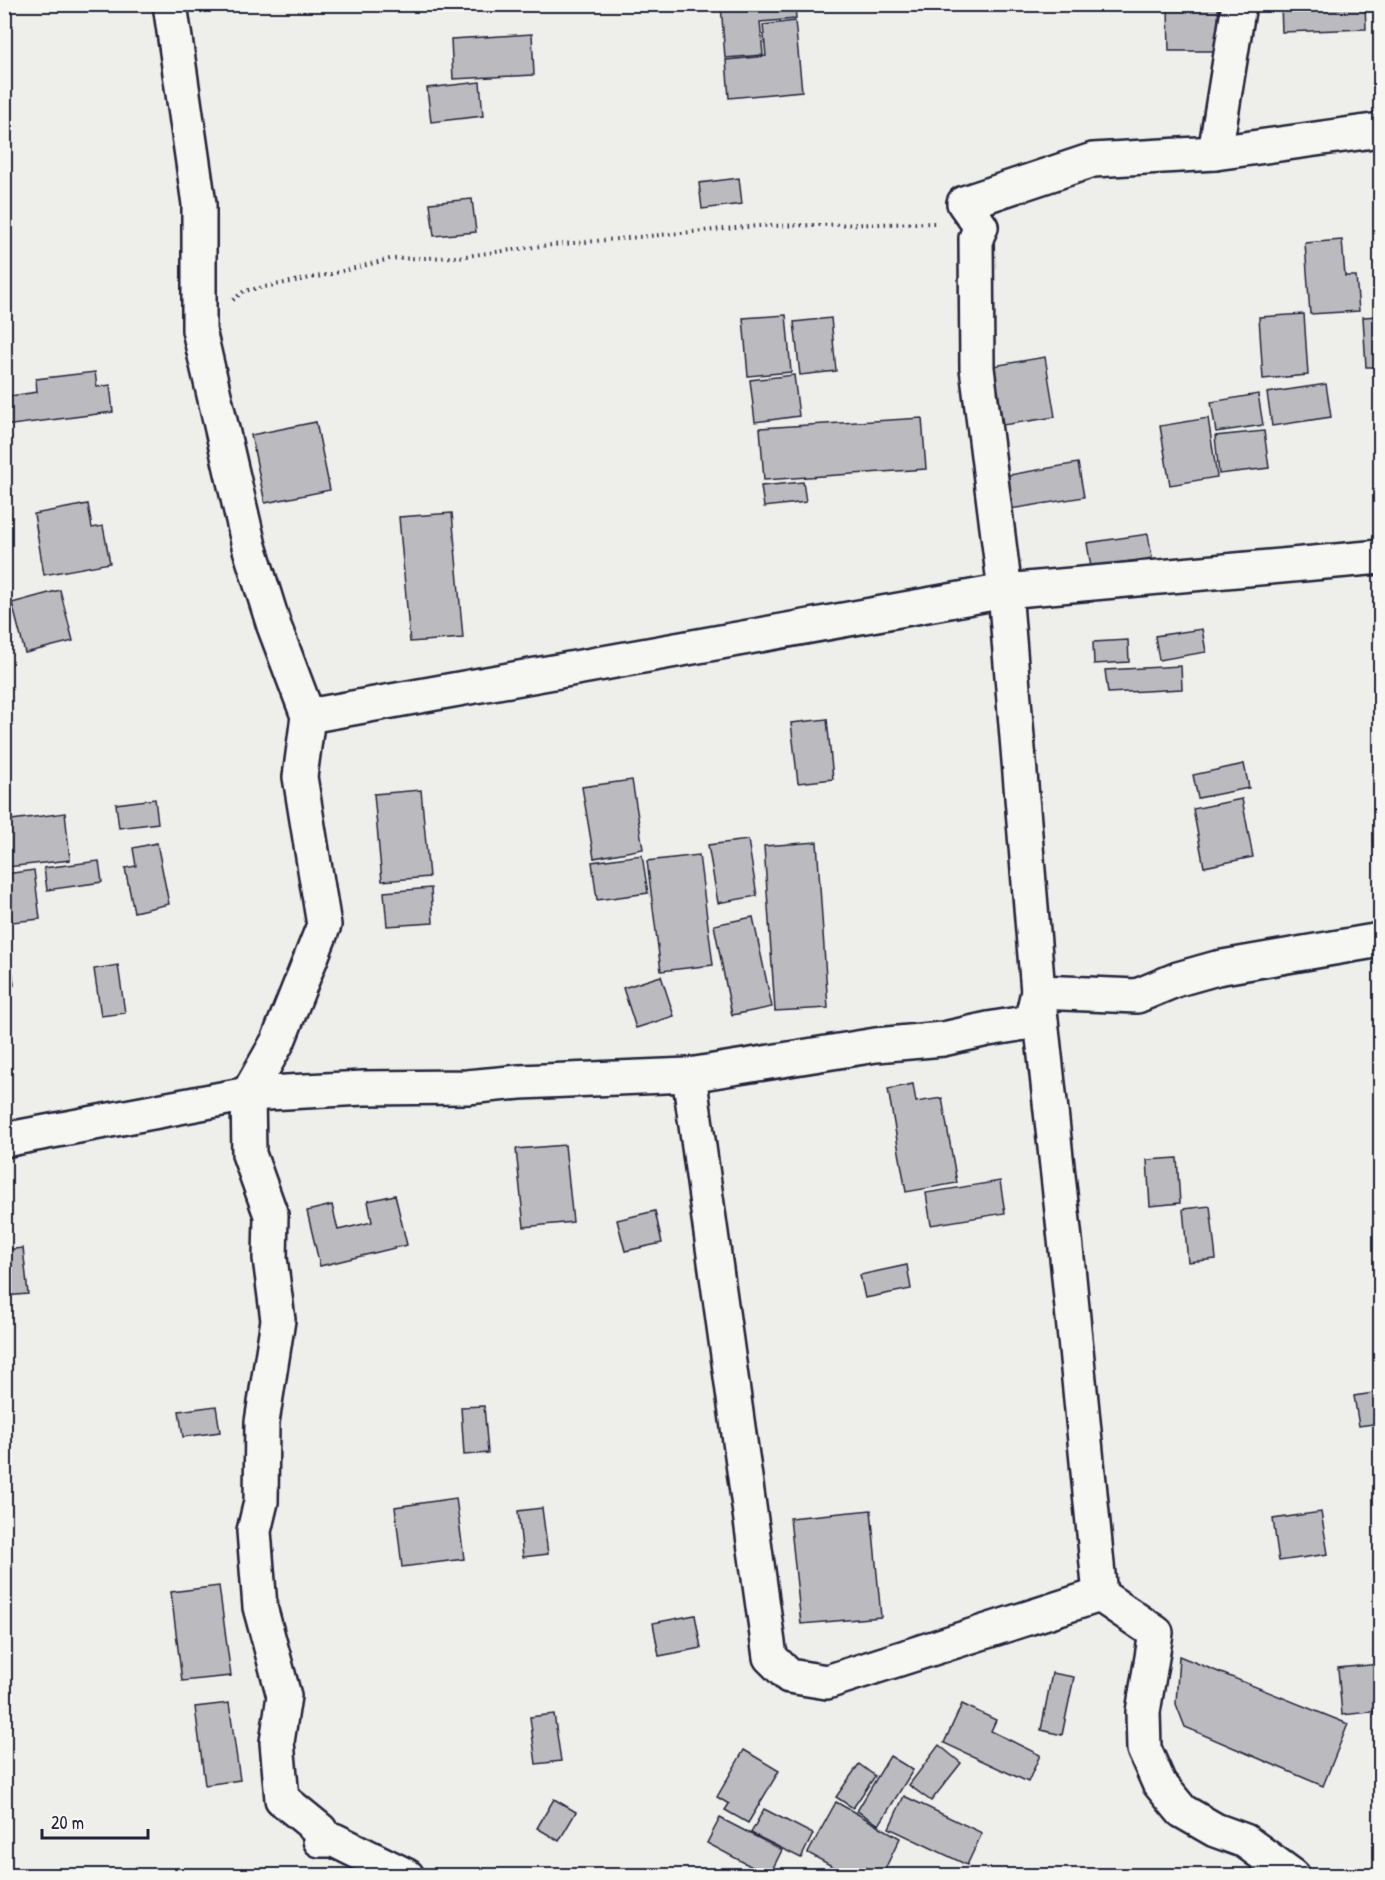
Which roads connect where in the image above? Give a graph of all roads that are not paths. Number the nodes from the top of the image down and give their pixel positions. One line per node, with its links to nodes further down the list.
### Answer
1 (170, 4): 7 (street)
2 (1239, 4): 4 (street)
3 (1380, 130): 4 (street)
4 (1215, 153): 6 (street)
5 (1380, 557): 6 (street)
6 (1005, 591): 7 (street); 9 (street)
7 (308, 716): 11 (street)
8 (1380, 940): 9 (street)
9 (1038, 992): 10 (street); 13 (street)
10 (689, 1075): 11 (street); 13 (street)
11 (248, 1094): 12 (street); 14 (street)
12 (4, 1140)
13 (1100, 1595): 15 (street)
14 (407, 1875)
15 (1293, 1875)

